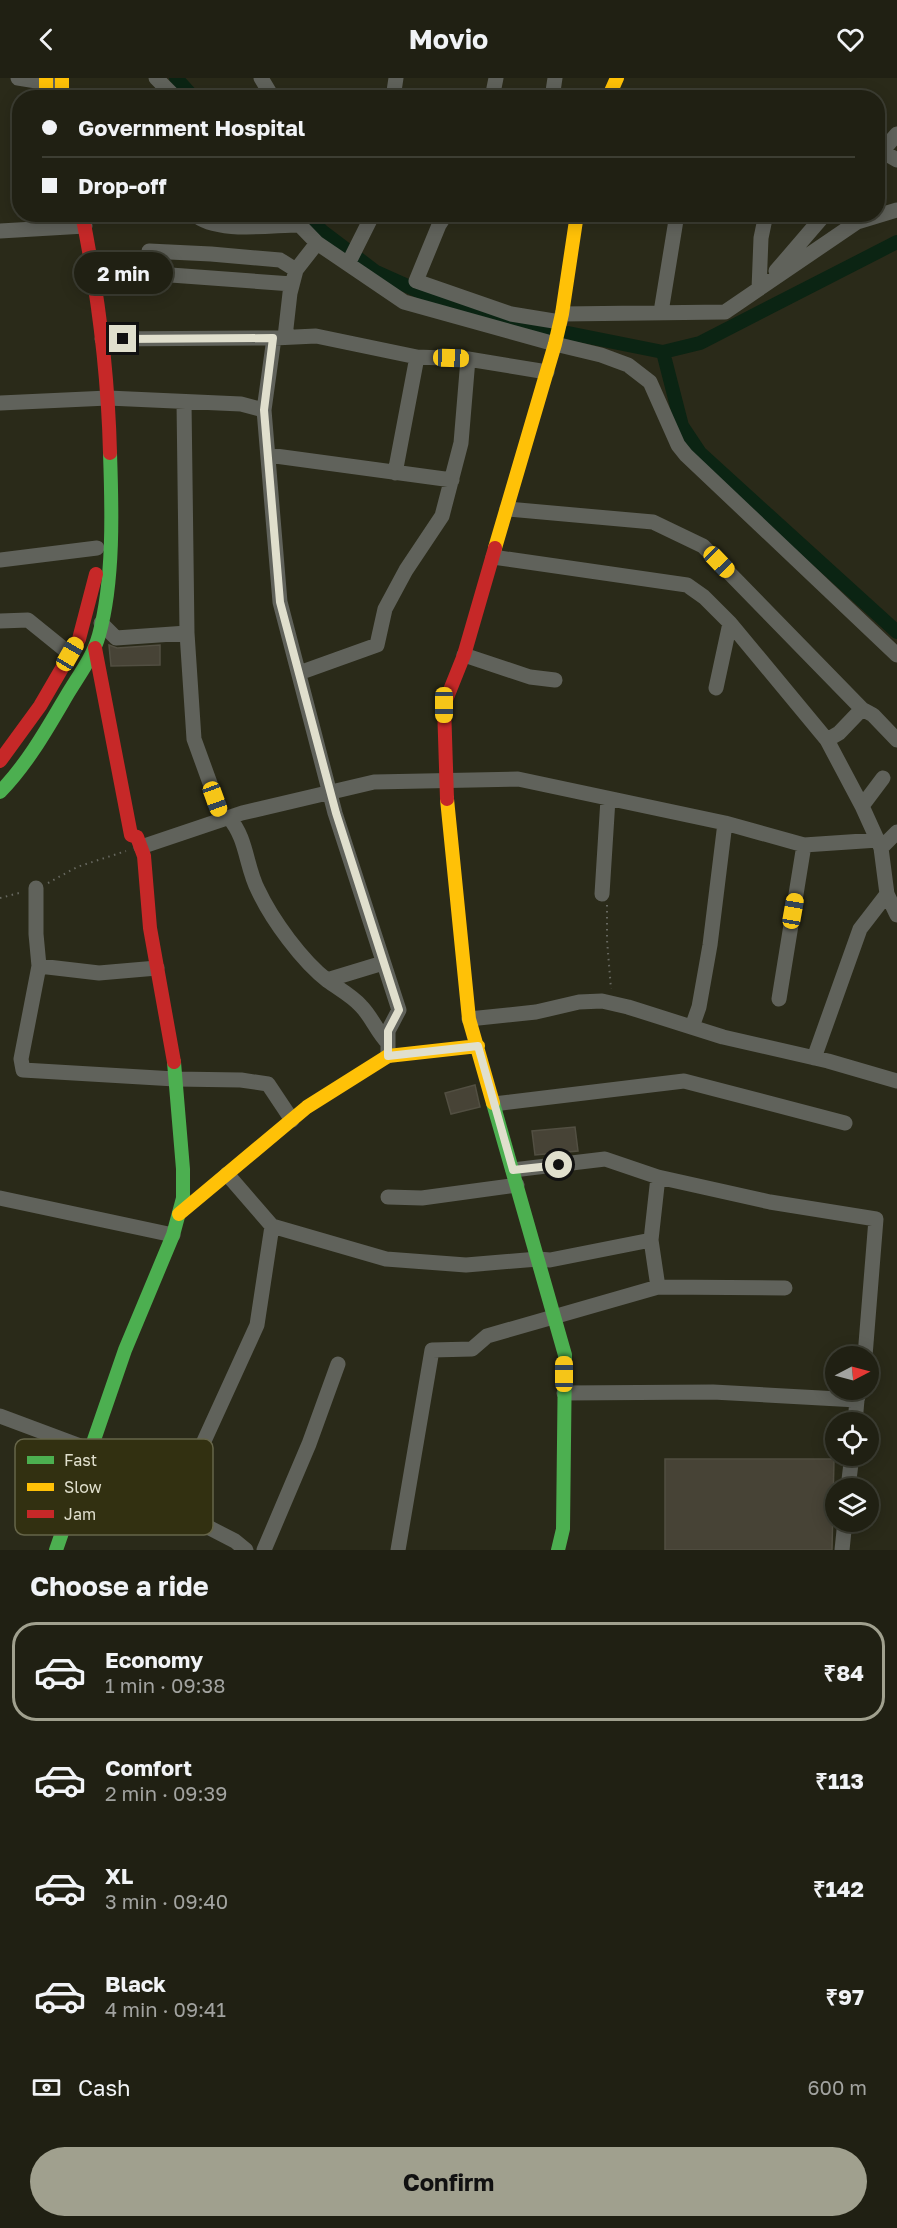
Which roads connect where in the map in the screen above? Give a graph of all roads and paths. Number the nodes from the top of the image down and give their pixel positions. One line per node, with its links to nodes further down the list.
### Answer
1 (18, 78): 3 (street)
2 (156, 78): 5 (street)
3 (45, 80): 4 (street)
4 (61, 87)
5 (168, 90)
6 (897, 134): 7 (street)
7 (885, 149)
8 (62, 222): 21 (street)
9 (76, 222): 31 (main road)
10 (76, 222): 36 (main road)
11 (208, 222): 12 (street)
12 (269, 222)
13 (296, 222): 22 (street)
14 (369, 222): 24 (street)
15 (442, 222): 29 (street)
16 (576, 222): 29 (main road)
17 (676, 222): 28 (street)
18 (764, 222): 27 (street)
19 (818, 222): 27 (street)
20 (857, 222): 27 (street)
21 (0, 231)
22 (317, 243): 24 (street); 26 (street)
23 (149, 251): 26 (street)
24 (348, 264): 32 (street)
25 (157, 274): 26 (street)
26 (294, 277): 30 (street)
27 (759, 289): 28 (street)
28 (661, 312): 29 (street)
29 (561, 320): 32 (main road)
30 (279, 338): 31 (street); 33 (street); 39 (street)
31 (102, 339): 36 (main road)
32 (556, 342): 35 (main road); 54 (street)
33 (417, 357): 34 (street); 41 (street)
34 (468, 359): 35 (street); 42 (street)
35 (547, 372): 43 (main road)
36 (103, 398): 37 (street); 38 (street); 44 (main road); 48 (main road)
37 (184, 402): 39 (street); 50 (street)
38 (0, 403)
39 (264, 410): 40 (street)
40 (268, 455): 41 (street); 55 (street)
41 (395, 474): 42 (street)
42 (452, 480): 55 (street)
43 (507, 508): 45 (main road); 58 (street)
44 (97, 548): 46 (street); 52 (main road)
45 (493, 557): 49 (street); 53 (main road)
46 (0, 561)
47 (0, 621): 52 (street)
48 (101, 623): 50 (street); 51 (main road)
49 (730, 623): 57 (street); 59 (street)
50 (187, 633): 68 (street)
51 (95, 648): 64 (main road); 73 (main road)
52 (70, 654): 61 (main road)
53 (464, 655): 56 (street); 63 (main road)
54 (897, 655)
55 (299, 673): 65 (street)
56 (555, 680)
57 (716, 687)
58 (862, 709): 59 (street); 60 (street)
59 (827, 740): 67 (street)
60 (897, 740)
61 (0, 761)
62 (883, 778): 67 (street)
63 (445, 779): 65 (street); 66 (street); 85 (main road)
64 (0, 792)
65 (330, 792): 68 (street); 79 (street)
66 (608, 799): 69 (street); 77 (street)
67 (862, 806): 71 (street)
68 (229, 818): 73 (street); 82 (street)
69 (725, 823): 72 (street); 86 (street)
70 (897, 832): 71 (street)
71 (880, 844): 72 (street); 75 (street)
72 (804, 845): 83 (street)
73 (141, 847): 74 (path); 81 (main road)
74 (36, 888): 76 (path); 80 (street)
75 (887, 894): 78 (street); 89 (street)
76 (0, 898)
77 (604, 899): 84 (path)
78 (897, 915)
79 (383, 963): 82 (street); 88 (street)
80 (39, 966): 81 (street); 90 (street)
81 (157, 968): 90 (main road)
82 (327, 980): 88 (street)
83 (779, 999)
84 (613, 1003): 85 (street); 86 (street)
85 (469, 1018): 87 (main road)
86 (692, 1027): 89 (street)
87 (478, 1046): 88 (main road); 92 (main road)
88 (388, 1050): 93 (main road)
89 (814, 1058): 91 (street)
90 (175, 1079): 93 (street); 100 (main road)
91 (897, 1080)
92 (494, 1104): 94 (street); 96 (main road)
93 (292, 1120): 95 (main road)
94 (845, 1123)
95 (227, 1174): 100 (main road); 101 (street)
96 (515, 1177): 97 (street); 98 (street); 104 (main road)
97 (658, 1177): 103 (street); 108 (street)
98 (388, 1197)
99 (0, 1198): 102 (street)
100 (179, 1214): 102 (main road)
101 (272, 1226): 104 (street); 115 (street)
102 (173, 1236): 114 (main road)
103 (651, 1240): 104 (street); 105 (street)
104 (538, 1259): 107 (main road)
105 (658, 1287): 106 (street); 107 (street)
106 (785, 1288)
107 (554, 1316): 110 (main road); 122 (street)
108 (866, 1346)
109 (338, 1364): 121 (street)
110 (564, 1393): 111 (street); 123 (main road)
111 (825, 1394)
112 (0, 1416): 113 (street)
113 (62, 1439)
114 (95, 1439)
115 (205, 1439)
116 (213, 1530): 120 (street)
117 (844, 1532): 124 (street)
118 (61, 1535): 119 (main road)
119 (56, 1550)
120 (246, 1550)
121 (264, 1550)
122 (398, 1550)
123 (558, 1550)
124 (842, 1550)

